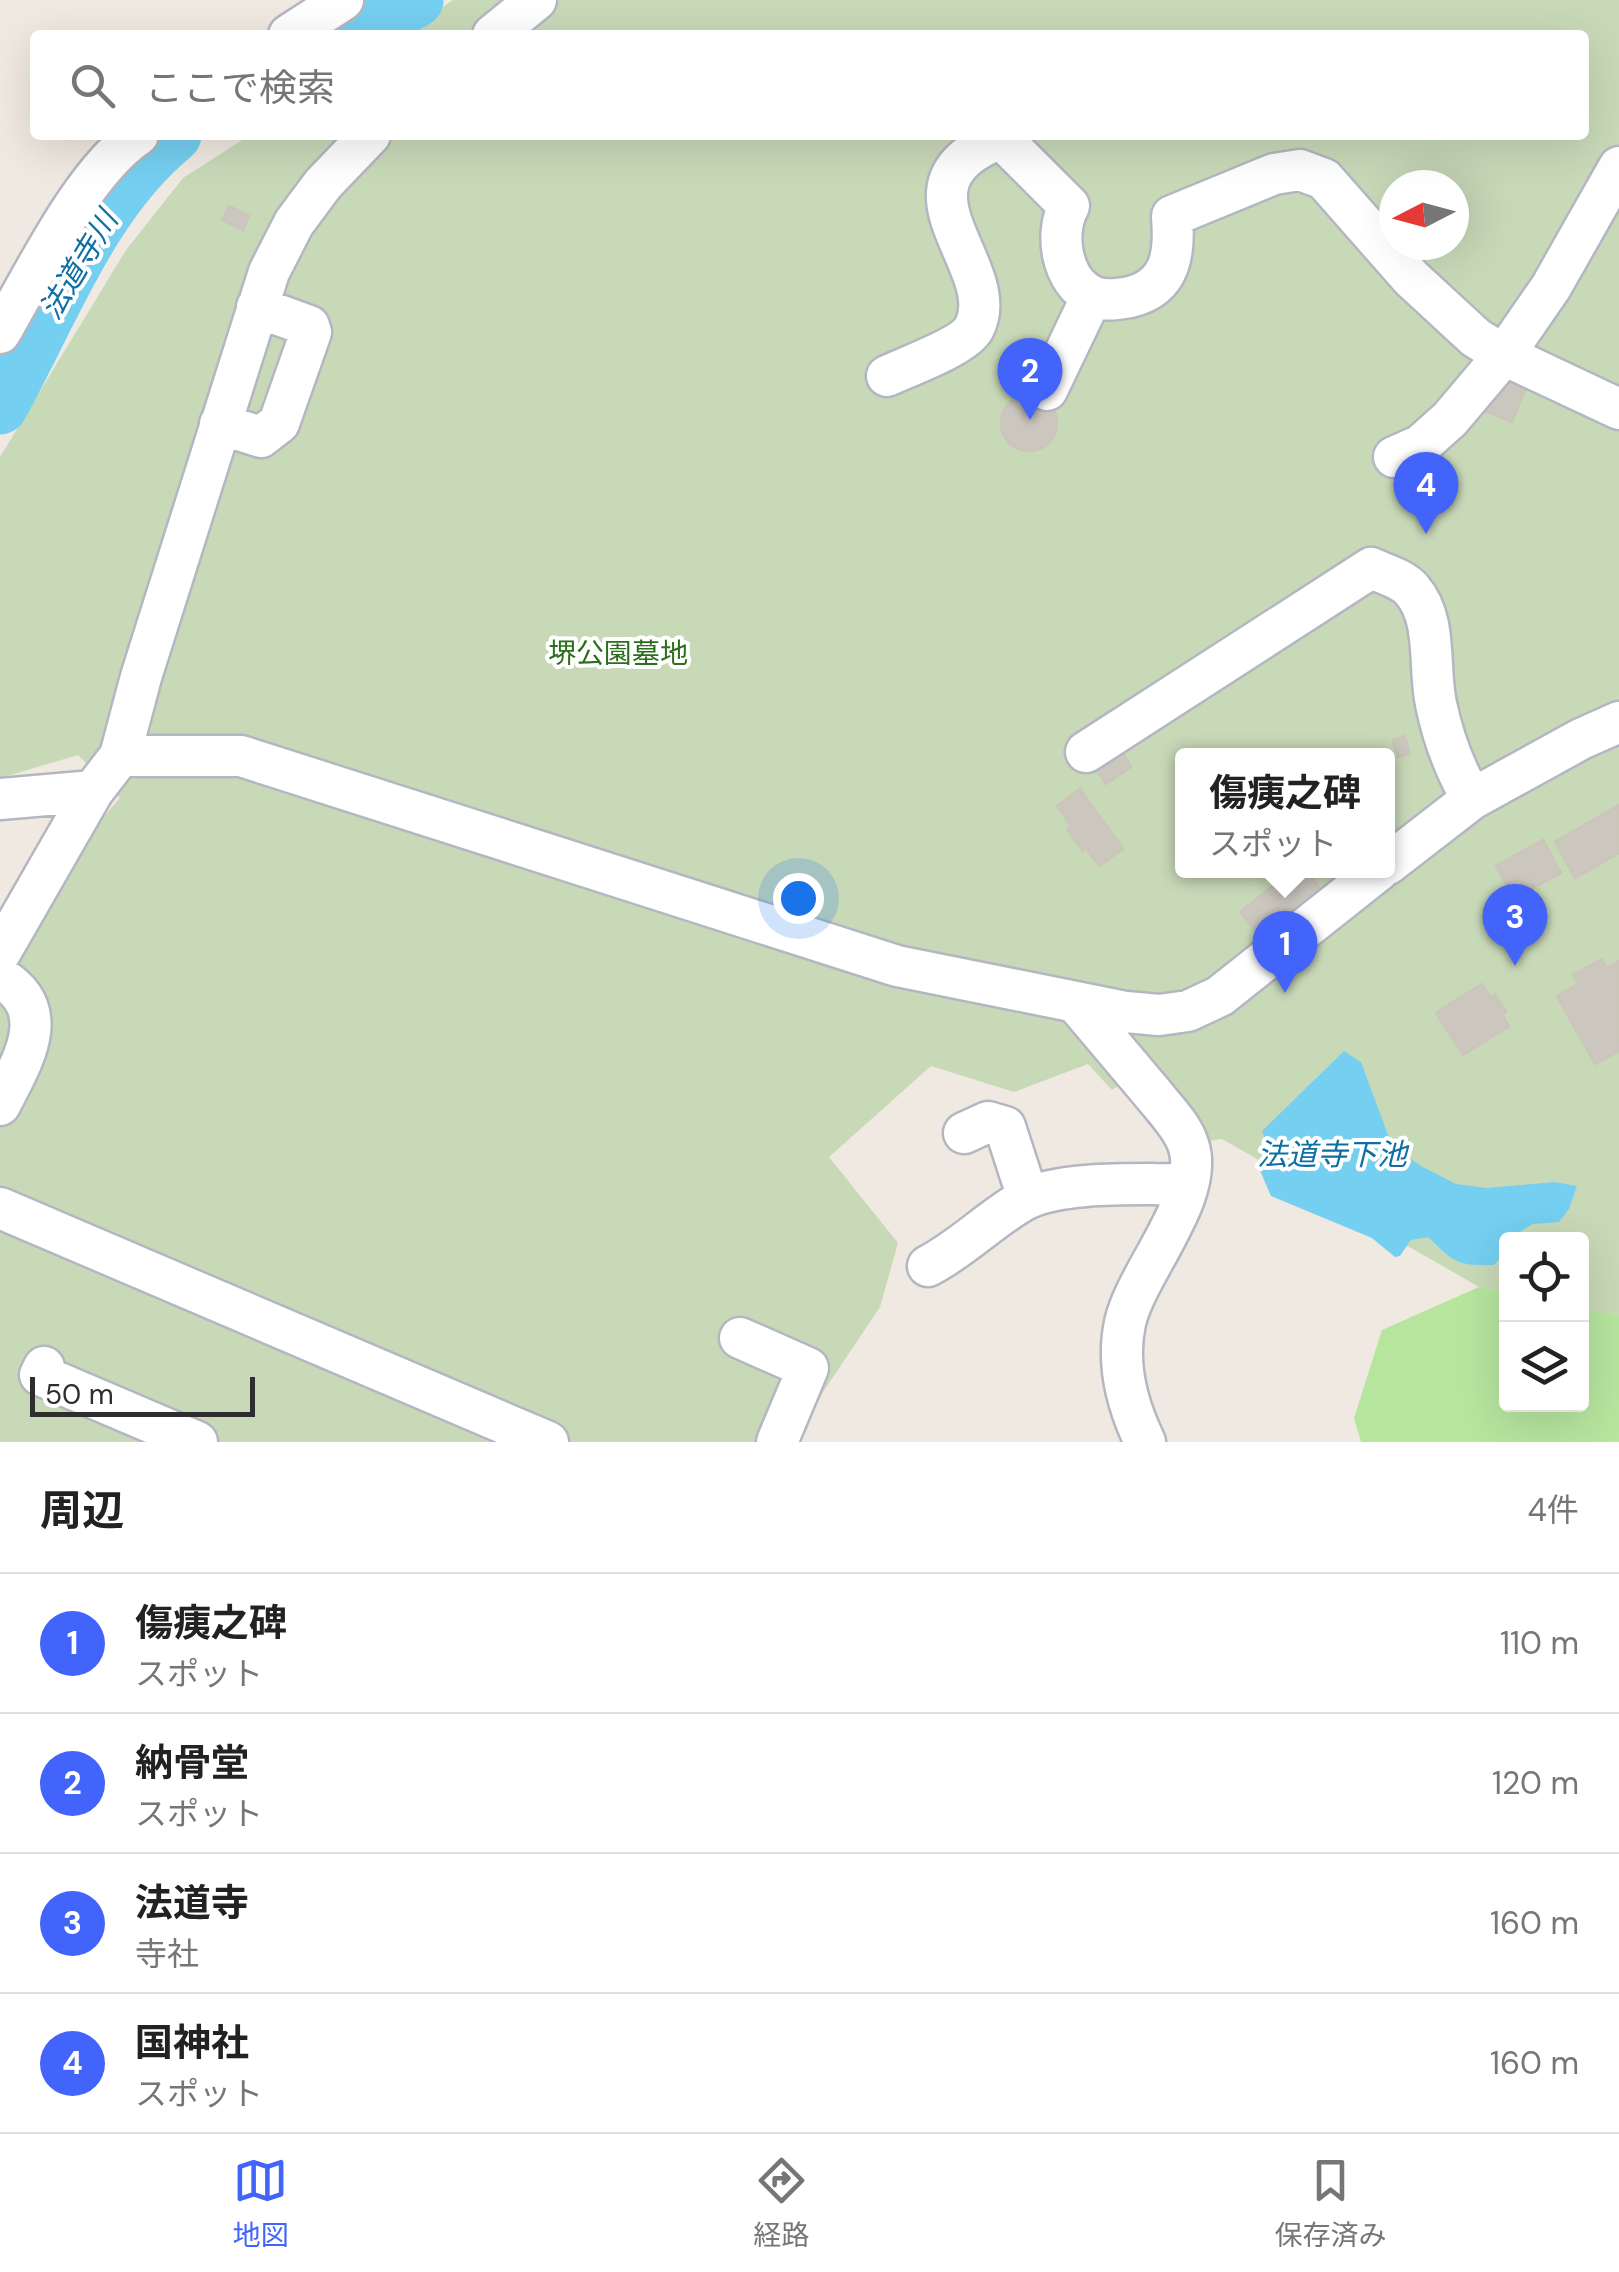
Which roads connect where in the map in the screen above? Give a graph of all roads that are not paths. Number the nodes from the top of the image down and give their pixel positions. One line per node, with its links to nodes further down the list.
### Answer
1 (342, 0): 3 (street)
2 (536, 0): 4 (street)
3 (297, 30)
4 (499, 30)
5 (130, 140): 12 (street)
6 (365, 140): 11 (street)
7 (996, 140): 14 (street)
8 (1003, 140): 10 (street)
9 (1619, 167): 13 (street)
10 (1092, 296): 13 (street); 15 (street)
11 (257, 308): 17 (street); 17 (street)
12 (0, 333)
13 (1504, 355): 16 (street); 18 (street)
14 (887, 376)
15 (1047, 390)
16 (1619, 410)
17 (220, 424): 21 (street)
18 (1394, 457)
19 (1619, 722): 24 (street)
20 (1086, 752): 24 (street)
21 (120, 756): 22 (street); 29 (street)
22 (93, 791): 23 (street); 27 (street)
23 (0, 798)
24 (1472, 799): 25 (street)
25 (1395, 859)
26 (1370, 878): 29 (street)
27 (0, 954)
28 (0, 977): 30 (street)
29 (1078, 1005): 32 (street)
30 (0, 1105)
31 (964, 1133): 33 (street)
32 (1186, 1184): 33 (street); 41 (street)
33 (1028, 1198): 35 (street)
34 (0, 1208): 39 (street)
35 (928, 1266)
36 (740, 1338): 40 (street)
37 (44, 1367): 38 (street)
38 (197, 1442)
39 (548, 1442)
40 (777, 1442)
41 (1145, 1442)

